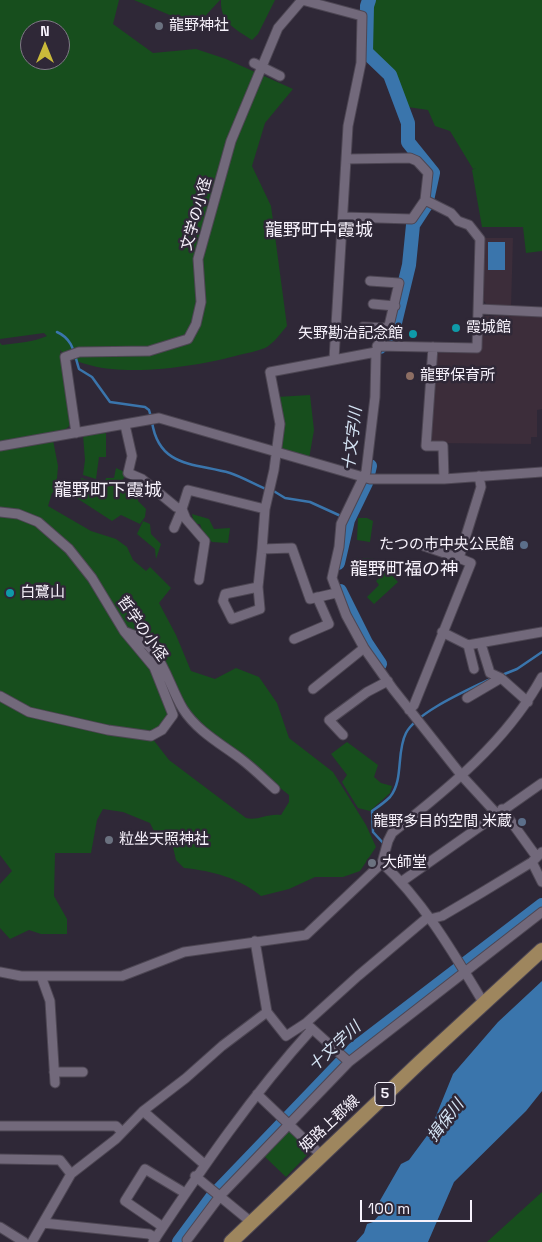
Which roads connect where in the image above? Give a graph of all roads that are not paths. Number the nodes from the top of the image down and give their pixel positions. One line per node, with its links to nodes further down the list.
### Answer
1 (302, 0): 2 (street, 文学の小径); 5 (street, 文学の小径)
2 (259, 65): 3 (street); 20 (street, 文学の小径)
3 (280, 76)
4 (343, 106): 5 (street)
5 (352, 107): 6 (street)
6 (346, 159): 7 (street); 8 (street)
7 (428, 201): 8 (street); 12 (street)
8 (343, 217): 18 (street)
9 (370, 281): 11 (street)
10 (373, 304): 11 (street)
11 (395, 306): 15 (street)
12 (479, 309): 13 (street); 16 (street)
13 (542, 312)
14 (363, 327): 15 (street)
15 (389, 328): 17 (street)
16 (433, 347): 17 (street); 26 (street)
17 (380, 348): 18 (street); 25 (street)
18 (334, 359): 22 (street)
19 (125, 425): 20 (street); 22 (street); 27 (street)
20 (76, 433): 21 (street)
21 (0, 446)
22 (277, 451): 25 (street); 28 (street)
23 (542, 472): 24 (street)
24 (478, 476): 26 (street); 33 (street)
25 (367, 478): 26 (street); 36 (street)
26 (444, 478)
27 (182, 509): 28 (street); 30 (street); 34 (street)
28 (265, 509): 32 (street)
29 (0, 512): 38 (street, 哲学の小径)
30 (174, 528)
31 (421, 545): 33 (street)
32 (262, 549): 35 (street); 37 (street)
33 (459, 558): 39 (street)
34 (200, 580)
35 (258, 587): 35 (street)
36 (336, 593): 37 (street); 44 (street)
37 (317, 598): 41 (street)
38 (124, 631): 50 (street, 哲学の小径); 57 (street)
39 (442, 632): 43 (street); 53 (street)
40 (542, 632): 42 (street)
41 (294, 639)
42 (481, 644): 43 (street); 47 (street)
43 (468, 645): 45 (street)
44 (364, 648): 48 (street); 49 (street)
45 (474, 669)
46 (542, 677): 52 (street)
47 (500, 678): 51 (street); 52 (street)
48 (388, 681): 53 (street); 54 (street)
49 (313, 688)
50 (0, 696)
51 (467, 698)
52 (528, 702): 55 (street)
53 (408, 710): 55 (street)
54 (342, 735)
55 (462, 776): 58 (street); 60 (street)
56 (542, 783): 58 (street)
57 (275, 789)
58 (499, 811): 59 (street); 61 (street)
59 (537, 857): 62 (street); 64 (street)
60 (382, 863): 61 (street); 65 (street)
61 (402, 882): 64 (street)
62 (542, 882)
63 (542, 912): 67 (street)
64 (429, 918): 67 (street); 72 (street)
65 (256, 941): 69 (street); 71 (street)
66 (542, 950): 70 (main road, 姫路上郡線 / 5)
67 (462, 968): 70 (street); 73 (street)
68 (0, 972): 69 (street)
69 (41, 976): 74 (street)
70 (483, 1002): 82 (main road, 姫路上郡線 / 5)
71 (267, 1012): 72 (street); 78 (street)
72 (309, 1026): 73 (street); 77 (street)
73 (349, 1062): 79 (street)
74 (54, 1072): 75 (street); 76 (street)
75 (83, 1072)
76 (55, 1083)
77 (257, 1094): 79 (street); 84 (street)
78 (143, 1111): 81 (street); 84 (street)
79 (285, 1120): 82 (street); 88 (street)
80 (0, 1126): 81 (street)
81 (122, 1132): 85 (street)
82 (321, 1155): 89 (main road, 姫路上郡線 / 5)
83 (0, 1159): 85 (street)
84 (204, 1164): 86 (street)
85 (71, 1174): 90 (street)
86 (195, 1176): 87 (street); 88 (street)
87 (185, 1193): 92 (street); 92 (street)
88 (217, 1193): 89 (street); 94 (street)
89 (251, 1222): 97 (main road, 姫路上郡線 / 5)
90 (43, 1223): 93 (street); 96 (street)
91 (0, 1227): 95 (street)
92 (163, 1227): 93 (street)
93 (155, 1240)
94 (187, 1240)
95 (24, 1242)
96 (32, 1242)
97 (231, 1242)

